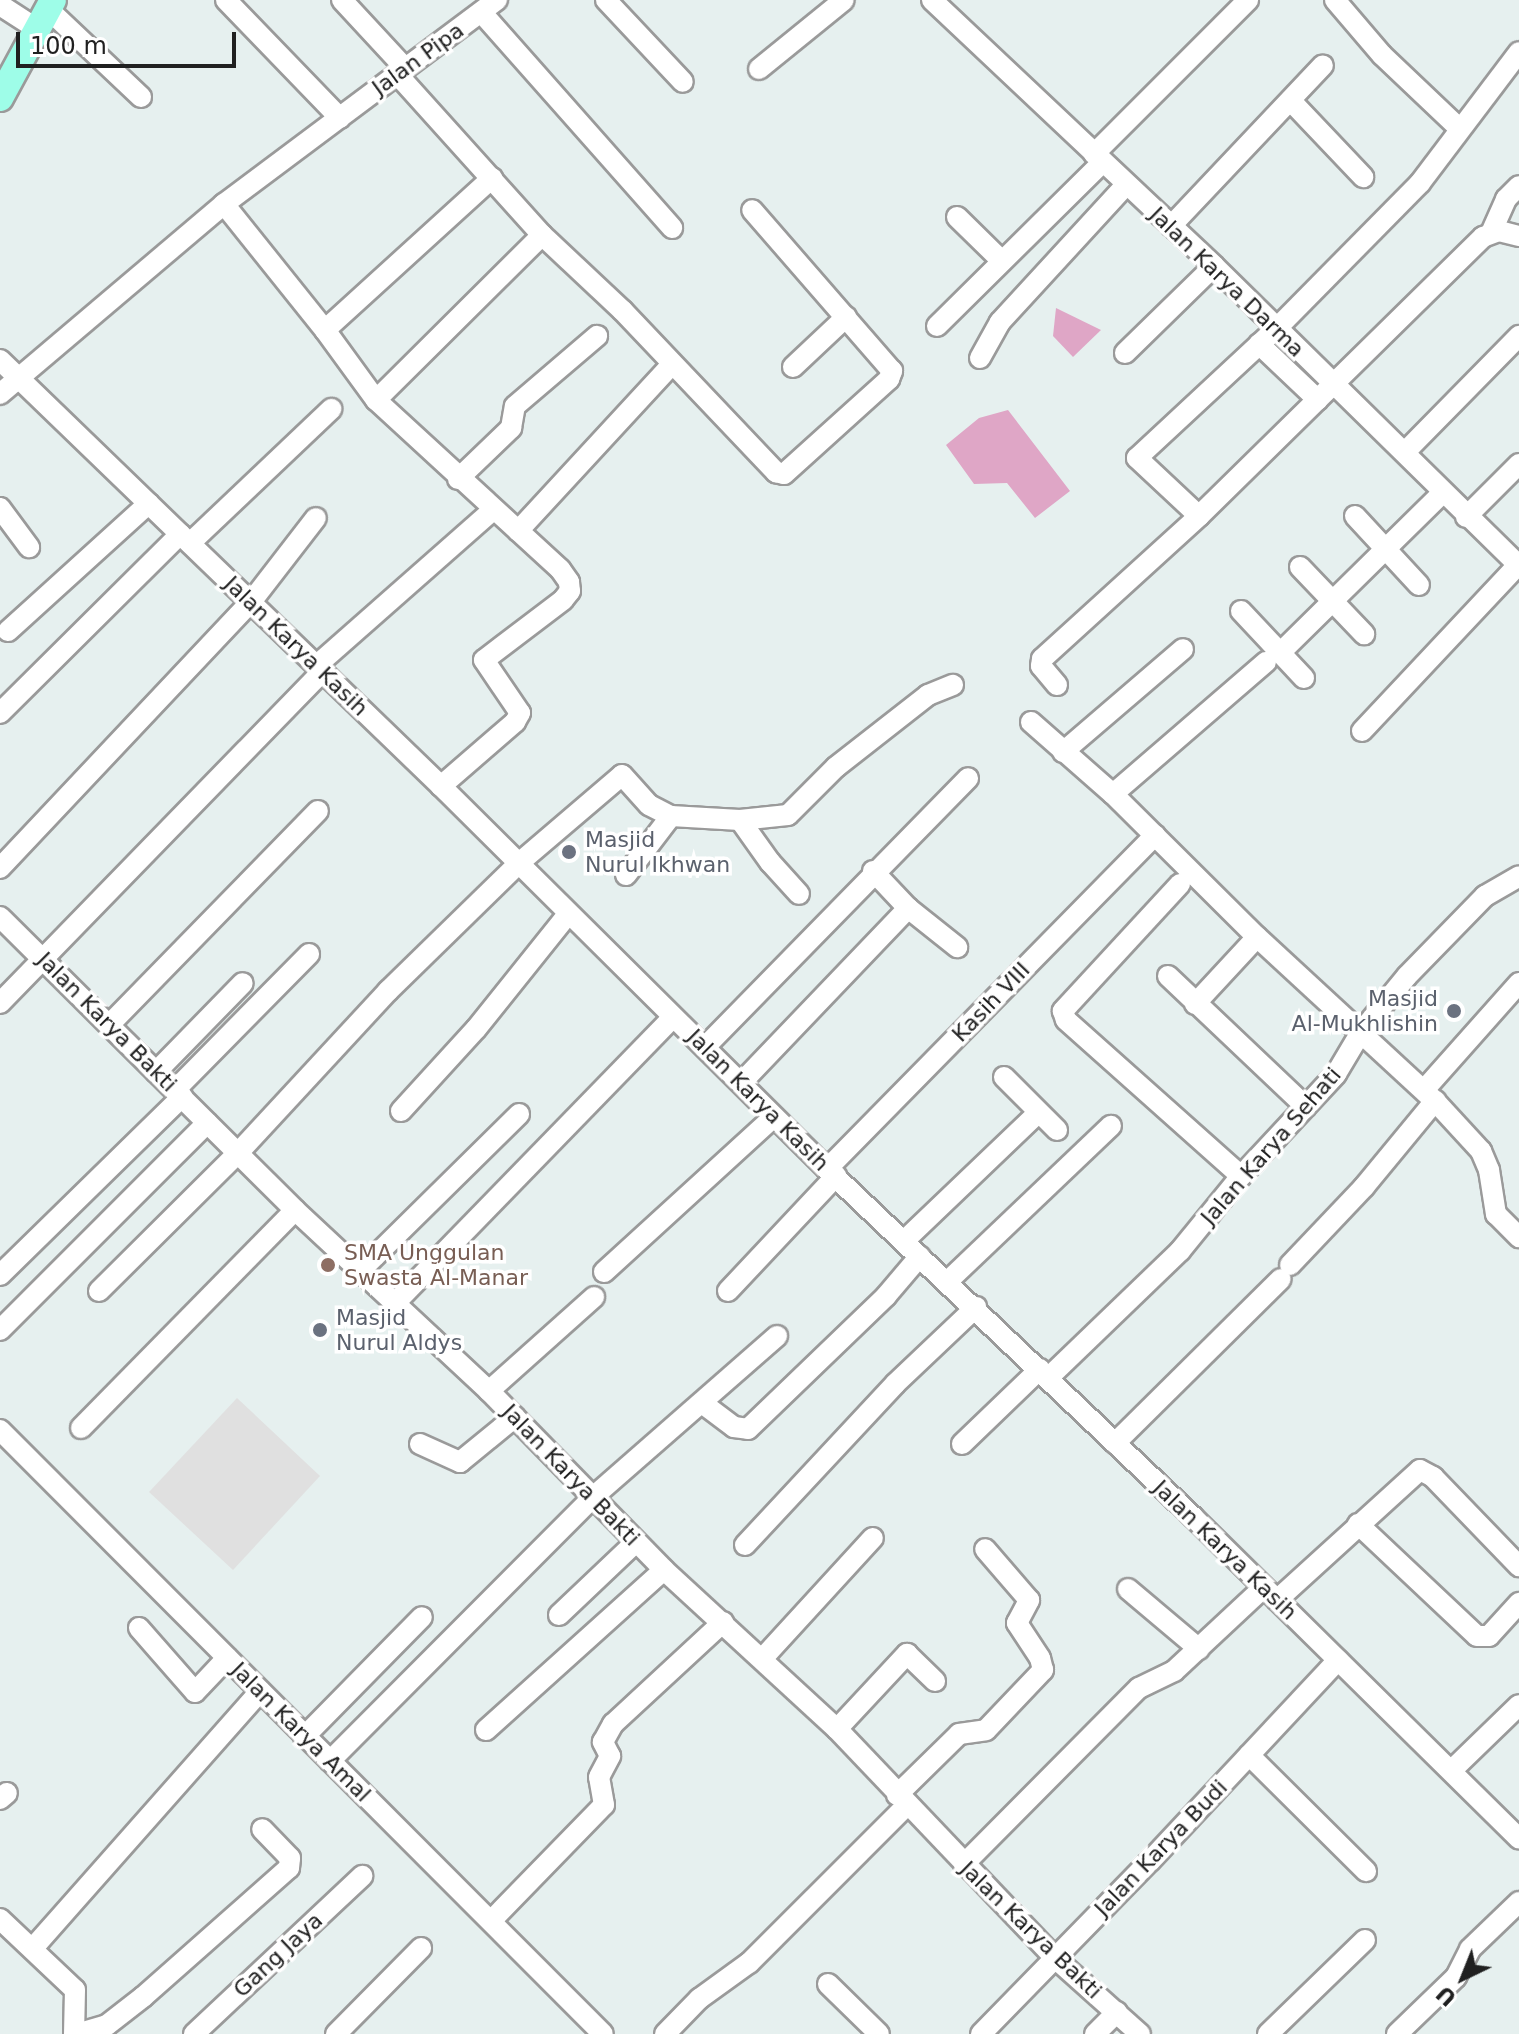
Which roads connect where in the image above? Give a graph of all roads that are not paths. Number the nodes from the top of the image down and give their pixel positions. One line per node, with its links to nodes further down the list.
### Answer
1 (226, 0): 19 (street)
2 (342, 0): 14 (street)
3 (606, 0): 15 (street)
4 (844, 0): 13 (street)
5 (932, 0): 21 (street, Jalan Karya Darma)
6 (1248, 0): 21 (street)
7 (1335, 0): 20 (street)
8 (0, 5): 10 (street)
9 (490, 6): 14 (street, Jalan Pipa); 30 (street)
10 (46, 13): 16 (main road); 17 (street)
11 (1519, 52): 20 (street)
12 (1323, 65): 18 (street)
13 (759, 69)
14 (401, 71): 19 (street, Jalan Pipa); 23 (street)
15 (683, 82)
16 (1, 94)
17 (141, 97)
18 (1291, 101): 22 (street); 29 (street)
19 (340, 118): 26 (street, Jalan Pipa)
20 (1459, 128): 38 (street)
21 (1098, 158): 24 (street, Jalan Karya Darma); 34 (street)
22 (1363, 177)
23 (492, 178): 32 (street); 39 (street)
24 (1126, 185): 29 (street, Jalan Karya Darma); 44 (street)
25 (1519, 186): 31 (street)
26 (224, 204): 39 (street); 48 (street, Jalan Pipa)
27 (752, 210): 36 (street)
28 (957, 217): 34 (street)
29 (1171, 226): 35 (street, Jalan Karya Darma)
30 (672, 228)
31 (1491, 233): 33 (street); 49 (street)
32 (542, 235): 46 (street); 51 (street)
33 (1519, 236)
34 (1002, 261): 37 (street)
35 (1214, 266): 38 (street, Jalan Karya Darma); 43 (street)
36 (846, 317): 46 (street); 47 (street)
37 (937, 326)
38 (1276, 329): 42 (street); 49 (street, Jalan Karya Darma)
39 (325, 330): 51 (street)
40 (597, 336): 56 (street)
41 (1519, 336): 54 (street)
42 (1259, 344): 52 (street); 61 (street)
43 (1125, 353)
44 (980, 358)
45 (0, 360): 48 (street, Jalan Karya Kasih)
46 (672, 364): 65 (street)
47 (793, 367)
48 (21, 377): 50 (street, Jalan Pipa); 58 (street, Jalan Karya Kasih)
49 (1334, 385): 52 (street); 54 (street, Jalan Karya Darma)
50 (0, 394)
51 (376, 400): 56 (street)
52 (1318, 400): 61 (street)
53 (331, 409): 66 (street)
54 (1405, 452): 57 (street, Jalan Karya Darma)
55 (1519, 464): 63 (street)
56 (458, 479): 60 (street)
57 (1442, 493): 63 (street, Jalan Karya Darma); 68 (street)
58 (149, 503): 66 (street, Jalan Karya Kasih); 75 (street)
59 (0, 508): 67 (street)
60 (493, 510): 65 (street); 79 (street)
61 (1199, 516): 82 (street)
62 (1355, 516): 68 (street)
63 (1466, 517): 69 (street, Jalan Karya Darma)
64 (316, 518): 72 (street)
65 (518, 531): 88 (street)
66 (185, 539): 72 (street, Jalan Karya Kasih); 83 (street)
67 (29, 547)
68 (1388, 550): 71 (street); 73 (street)
69 (1519, 566): 85 (street)
70 (1300, 567): 73 (street)
71 (1419, 585)
72 (251, 602): 79 (street, Jalan Karya Kasih); 95 (street)
73 (1334, 602): 76 (street); 78 (street)
74 (1241, 611): 78 (street)
75 (8, 631)
76 (1364, 634)
77 (1183, 649): 86 (street)
78 (1274, 656): 80 (street); 89 (street)
79 (319, 669): 88 (street, Jalan Karya Kasih); 107 (street)
80 (1304, 678)
81 (953, 685): 92 (street)
82 (1057, 685)
83 (0, 713)
84 (1031, 722): 86 (street)
85 (1362, 731)
86 (1063, 752): 89 (street)
87 (968, 778): 96 (street)
88 (441, 786): 94 (street, Jalan Karya Kasih)
89 (1113, 794): 93 (street)
90 (318, 811): 114 (street)
91 (671, 816): 92 (street); 94 (street); 97 (street)
92 (740, 820): 100 (street)
93 (1155, 835): 104 (street); 131 (street, Kasih VIII)
94 (519, 863): 102 (street, Jalan Karya Kasih); 130 (street)
95 (0, 868)
96 (873, 871): 101 (street); 116 (street)
97 (626, 875)
98 (1519, 876): 115 (street, Jalan Karya Sehati)
99 (1180, 884): 132 (street)
100 (799, 894)
101 (908, 908): 105 (street); 119 (street)
102 (568, 914): 113 (street, Jalan Karya Kasih); 123 (street)
103 (0, 917): 107 (street, Jalan Karya Bakti)
104 (1257, 937): 112 (street); 115 (street)
105 (957, 947)
106 (309, 954): 120 (street)
107 (44, 959): 111 (street); 114 (street, Jalan Karya Bakti)
108 (1168, 976): 112 (street)
109 (243, 983): 117 (street)
110 (1519, 983): 121 (street)
111 (0, 1003)
112 (1195, 1004): 122 (street)
113 (673, 1017): 116 (street, Jalan Karya Kasih); 144 (street)
114 (109, 1025): 117 (street, Jalan Karya Bakti)
115 (1361, 1032): 121 (street); 122 (street, Jalan Karya Sehati)
116 (705, 1047): 119 (street, Jalan Karya Kasih)
117 (156, 1072): 120 (street, Jalan Karya Bakti)
118 (1004, 1077): 124 (street)
119 (741, 1083): 126 (street, Jalan Karya Kasih)
120 (178, 1094): 127 (street, Jalan Karya Bakti); 139 (street)
121 (1429, 1096): 134 (street); 154 (street)
122 (1306, 1107): 132 (street, Jalan Karya Sehati)
123 (401, 1111)
124 (1038, 1113): 129 (street); 135 (street)
125 (519, 1114): 137 (street)
126 (774, 1117): 131 (street, Jalan Karya Kasih); 138 (street)
127 (207, 1123): 130 (street, Jalan Karya Bakti); 146 (street)
128 (1111, 1126): 140 (street)
129 (1057, 1130)
130 (238, 1153): 133 (street, Jalan Karya Bakti); 141 (street)
131 (831, 1173): 135 (street, Jalan Karya Kasih); 142 (street, Kasih VIII)
132 (1241, 1176): 148 (street, Jalan Karya Sehati)
133 (295, 1210): 137 (street, Jalan Karya Bakti); 152 (street)
134 (1519, 1237)
135 (905, 1240): 136 (street, Jalan Karya Kasih)
136 (920, 1256): 140 (street, Jalan Karya Kasih); 150 (street)
137 (361, 1270): 144 (street, Jalan Karya Bakti)
138 (604, 1272)
139 (0, 1275)
140 (948, 1281): 145 (street, Jalan Karya Kasih)
141 (99, 1291)
142 (728, 1291)
143 (594, 1297): 149 (street)
144 (396, 1302): 149 (street, Jalan Karya Bakti)
145 (976, 1307): 148 (street, Jalan Karya Kasih); 161 (street)
146 (0, 1330)
147 (777, 1336): 150 (street)
148 (1044, 1373): 154 (street, Jalan Karya Kasih); 156 (street, Jalan Karya Sehati)
149 (489, 1391): 151 (street, Jalan Karya Bakti)
150 (702, 1403): 157 (street)
151 (515, 1417): 155 (street); 157 (street, Jalan Karya Bakti)
152 (81, 1428)
153 (0, 1430): 173 (street, Jalan Karya Amal)
154 (1115, 1443): 166 (street, Jalan Karya Kasih)
155 (420, 1444)
156 (962, 1444)
157 (592, 1498): 160 (street, Jalan Karya Bakti); 183 (street)
158 (1358, 1524): 163 (street); 166 (street); 167 (street)
159 (873, 1538): 174 (street)
160 (636, 1542): 164 (street, Jalan Karya Bakti); 168 (street)
161 (745, 1545)
162 (985, 1549): 185 (street)
163 (1519, 1566)
164 (664, 1570): 170 (street, Jalan Karya Bakti); 180 (street)
165 (1128, 1589): 172 (street)
166 (1270, 1594): 172 (street); 175 (street, Jalan Karya Kasih)
167 (1519, 1603)
168 (559, 1615)
169 (422, 1617): 181 (street)
170 (723, 1622): 174 (street, Jalan Karya Bakti); 193 (street)
171 (139, 1628): 173 (street)
172 (1199, 1649): 188 (street)
173 (227, 1658): 177 (street, Jalan Karya Amal)
174 (762, 1659): 179 (street, Jalan Karya Bakti)
175 (1338, 1660): 182 (street, Jalan Karya Budi); 184 (street, Jalan Karya Kasih)
176 (935, 1681): 179 (street)
177 (260, 1691): 181 (street, Jalan Karya Amal); 195 (street)
178 (1519, 1705): 184 (street)
179 (837, 1729): 185 (street, Jalan Karya Bakti)
180 (486, 1730)
181 (304, 1737): 183 (street, Jalan Karya Amal)
182 (1249, 1755): 189 (street); 197 (street, Jalan Karya Budi)
183 (330, 1761): 193 (street, Jalan Karya Amal)
184 (1452, 1770): 187 (street, Jalan Karya Kasih)
185 (902, 1801): 188 (street, Jalan Karya Bakti); 204 (street)
186 (262, 1829): 200 (street)
187 (1519, 1839)
188 (964, 1864): 197 (street, Jalan Karya Bakti)
189 (1366, 1871)
190 (362, 1876): 201 (street, Gang Jaya)
191 (1519, 1902): 210 (street)
192 (0, 1919): 195 (street)
193 (491, 1921): 203 (street, Jalan Karya Amal)
194 (1365, 1940): 209 (street)
195 (33, 1948): 200 (street)
196 (421, 1948): 202 (street)
197 (1055, 1958): 199 (street, Jalan Karya Bakti); 206 (street, Jalan Karya Budi)
198 (828, 1984): 205 (street)
199 (1117, 2012): 207 (street); 208 (street, Jalan Karya Bakti)
200 (75, 2034)
201 (194, 2034)
202 (336, 2034)
203 (603, 2034)
204 (665, 2034)
205 (879, 2034)
206 (981, 2034)
207 (1095, 2034)
208 (1140, 2034)
209 (1268, 2034)
210 (1397, 2034)

